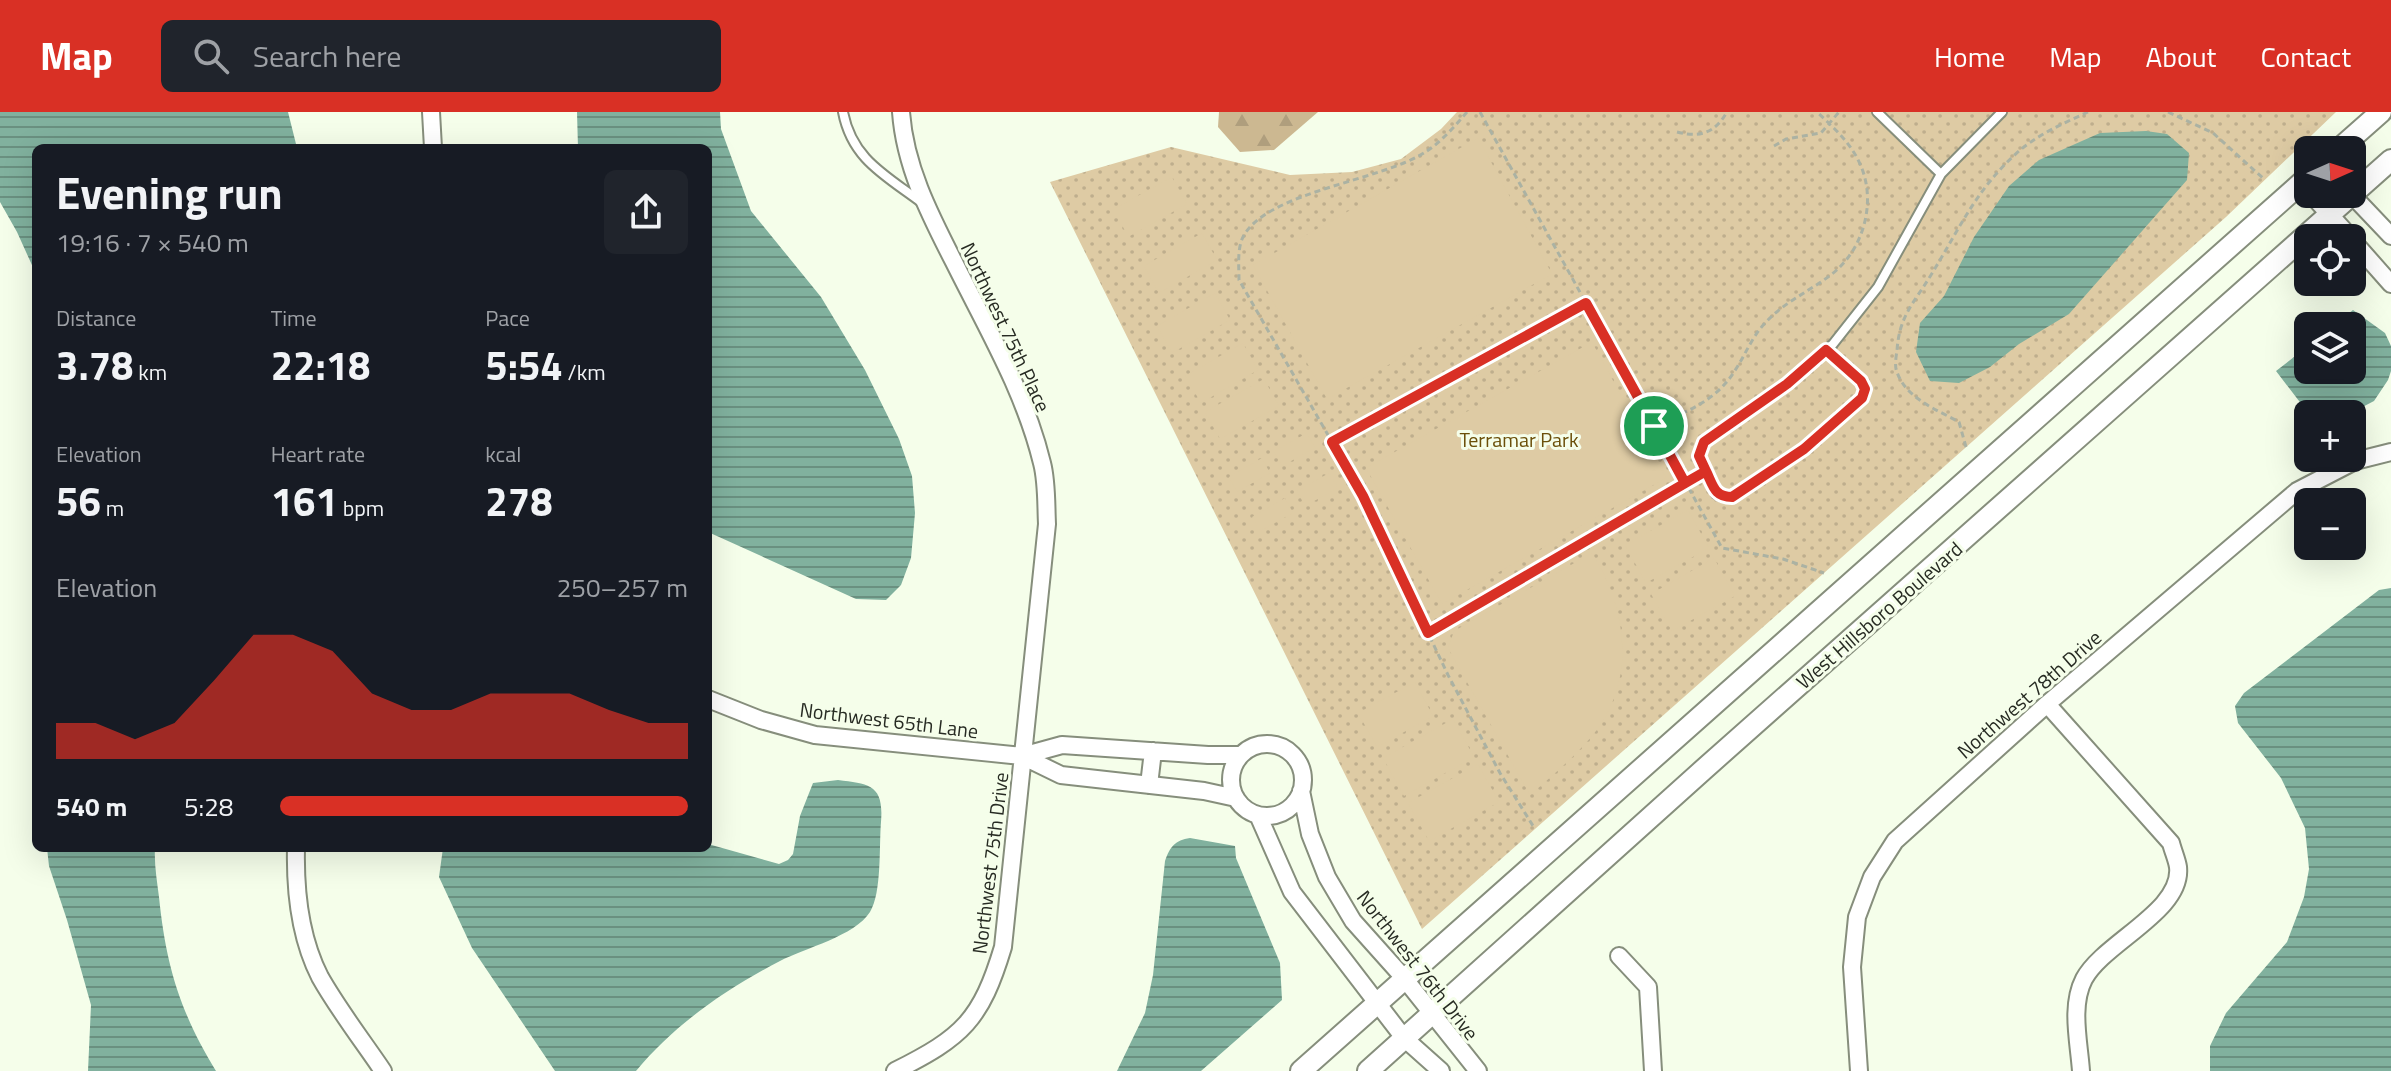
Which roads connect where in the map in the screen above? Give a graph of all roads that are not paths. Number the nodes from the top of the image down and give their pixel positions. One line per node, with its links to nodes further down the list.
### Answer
1 (431, 112): 8 (street)
2 (843, 112): 13 (lane)
3 (901, 112): 13 (street, Northwest 75th Place)
4 (1877, 112): 10 (lane)
5 (2002, 112): 10 (lane)
6 (2381, 112): 7 (street)
7 (2354, 136)
8 (433, 144)
9 (2391, 160): 11 (street, West Hillsboro Boulevard)
10 (1941, 174): 22 (lane)
11 (2366, 182)
12 (2294, 197): 35 (street)
13 (927, 207): 28 (street, Northwest 75th Place)
14 (2324, 208): 17 (street)
15 (2337, 208): 17 (street, West Hillsboro Boulevard)
16 (2365, 208): 19 (street)
17 (2330, 215): 18 (street); 37 (street, West Hillsboro Boulevard)
18 (2338, 224)
19 (2391, 236)
20 (2366, 256): 21 (street)
21 (2391, 284)
22 (1826, 350): 22 (lane)
23 (2391, 452): 25 (street, Northwest 78th Drive)
24 (712, 701): 28 (street, Northwest 65th Lane)
25 (2047, 704): 46 (street, Northwest 78th Drive); 47 (street)
26 (1153, 751): 27 (street); 28 (street); 29 (street)
27 (1241, 755): 30 (street); 31 (street)
28 (1022, 756): 29 (street); 40 (street, Northwest 75th Drive)
29 (1149, 785): 31 (street)
30 (1301, 791): 32 (street); 35 (street, Northwest 76th Drive)
31 (1236, 798): 32 (street)
32 (1258, 815): 36 (street)
33 (296, 852): 39 (street)
34 (1619, 956): 45 (street)
35 (1404, 978): 36 (street); 37 (street, Northwest 76th Drive)
36 (1377, 1002): 38 (street); 41 (street)
37 (1432, 1013): 38 (street, West Hillsboro Boulevard); 44 (street, Northwest 76th Drive)
38 (1404, 1038): 42 (street, West Hillsboro Boulevard); 43 (street)
39 (383, 1071)
40 (895, 1071)
41 (1301, 1071)
42 (1368, 1071)
43 (1441, 1071)
44 (1478, 1071)
45 (1653, 1071)
46 (1859, 1071)
47 (2081, 1071)

